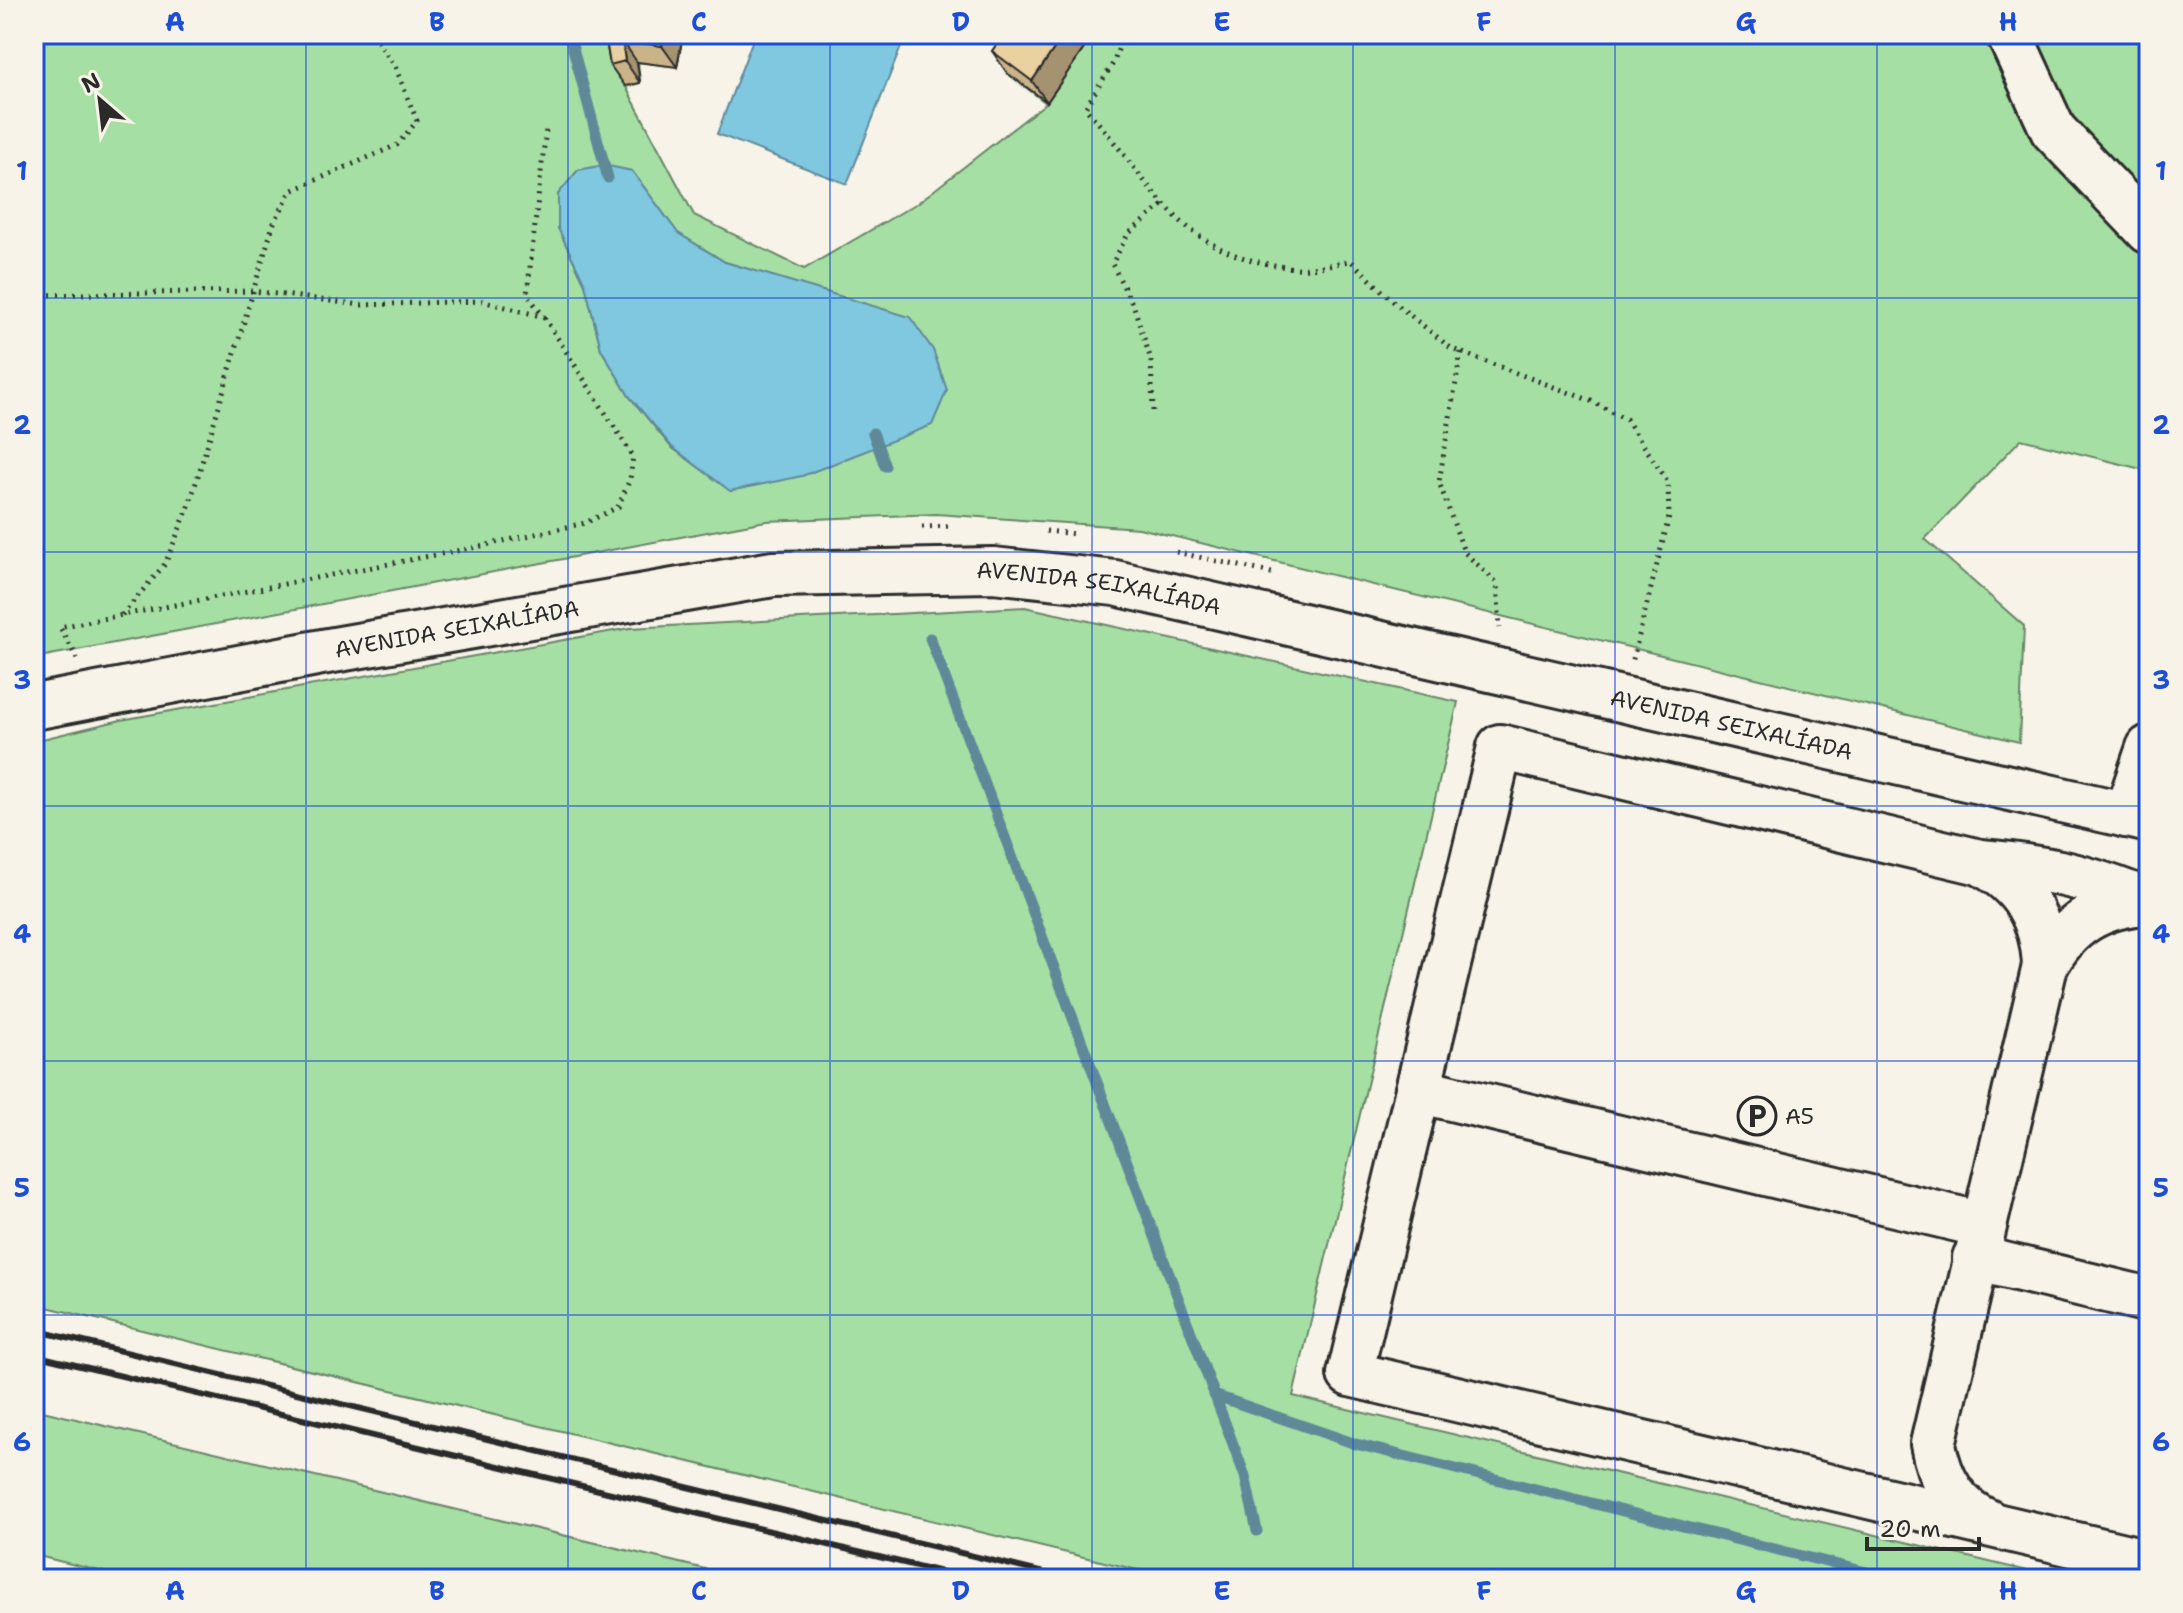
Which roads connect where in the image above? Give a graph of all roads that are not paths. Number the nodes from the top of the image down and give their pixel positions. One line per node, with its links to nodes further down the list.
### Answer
1 (2009, 34): 2 (street)
2 (2149, 231)
3 (34, 707): 5 (street, AVENIDA SEIXALÍADA)
4 (2149, 748): 5 (street)
5 (2137, 818)
6 (1980, 862): 7 (street); 8 (street); 9 (street)
7 (2149, 902): 8 (street)
8 (2045, 966): 10 (street)
9 (1418, 1090): 10 (street); 12 (street)
10 (1979, 1241): 11 (street); 12 (street)
11 (2149, 1300)
12 (2000, 1527): 13 (street)
13 (2149, 1562)

